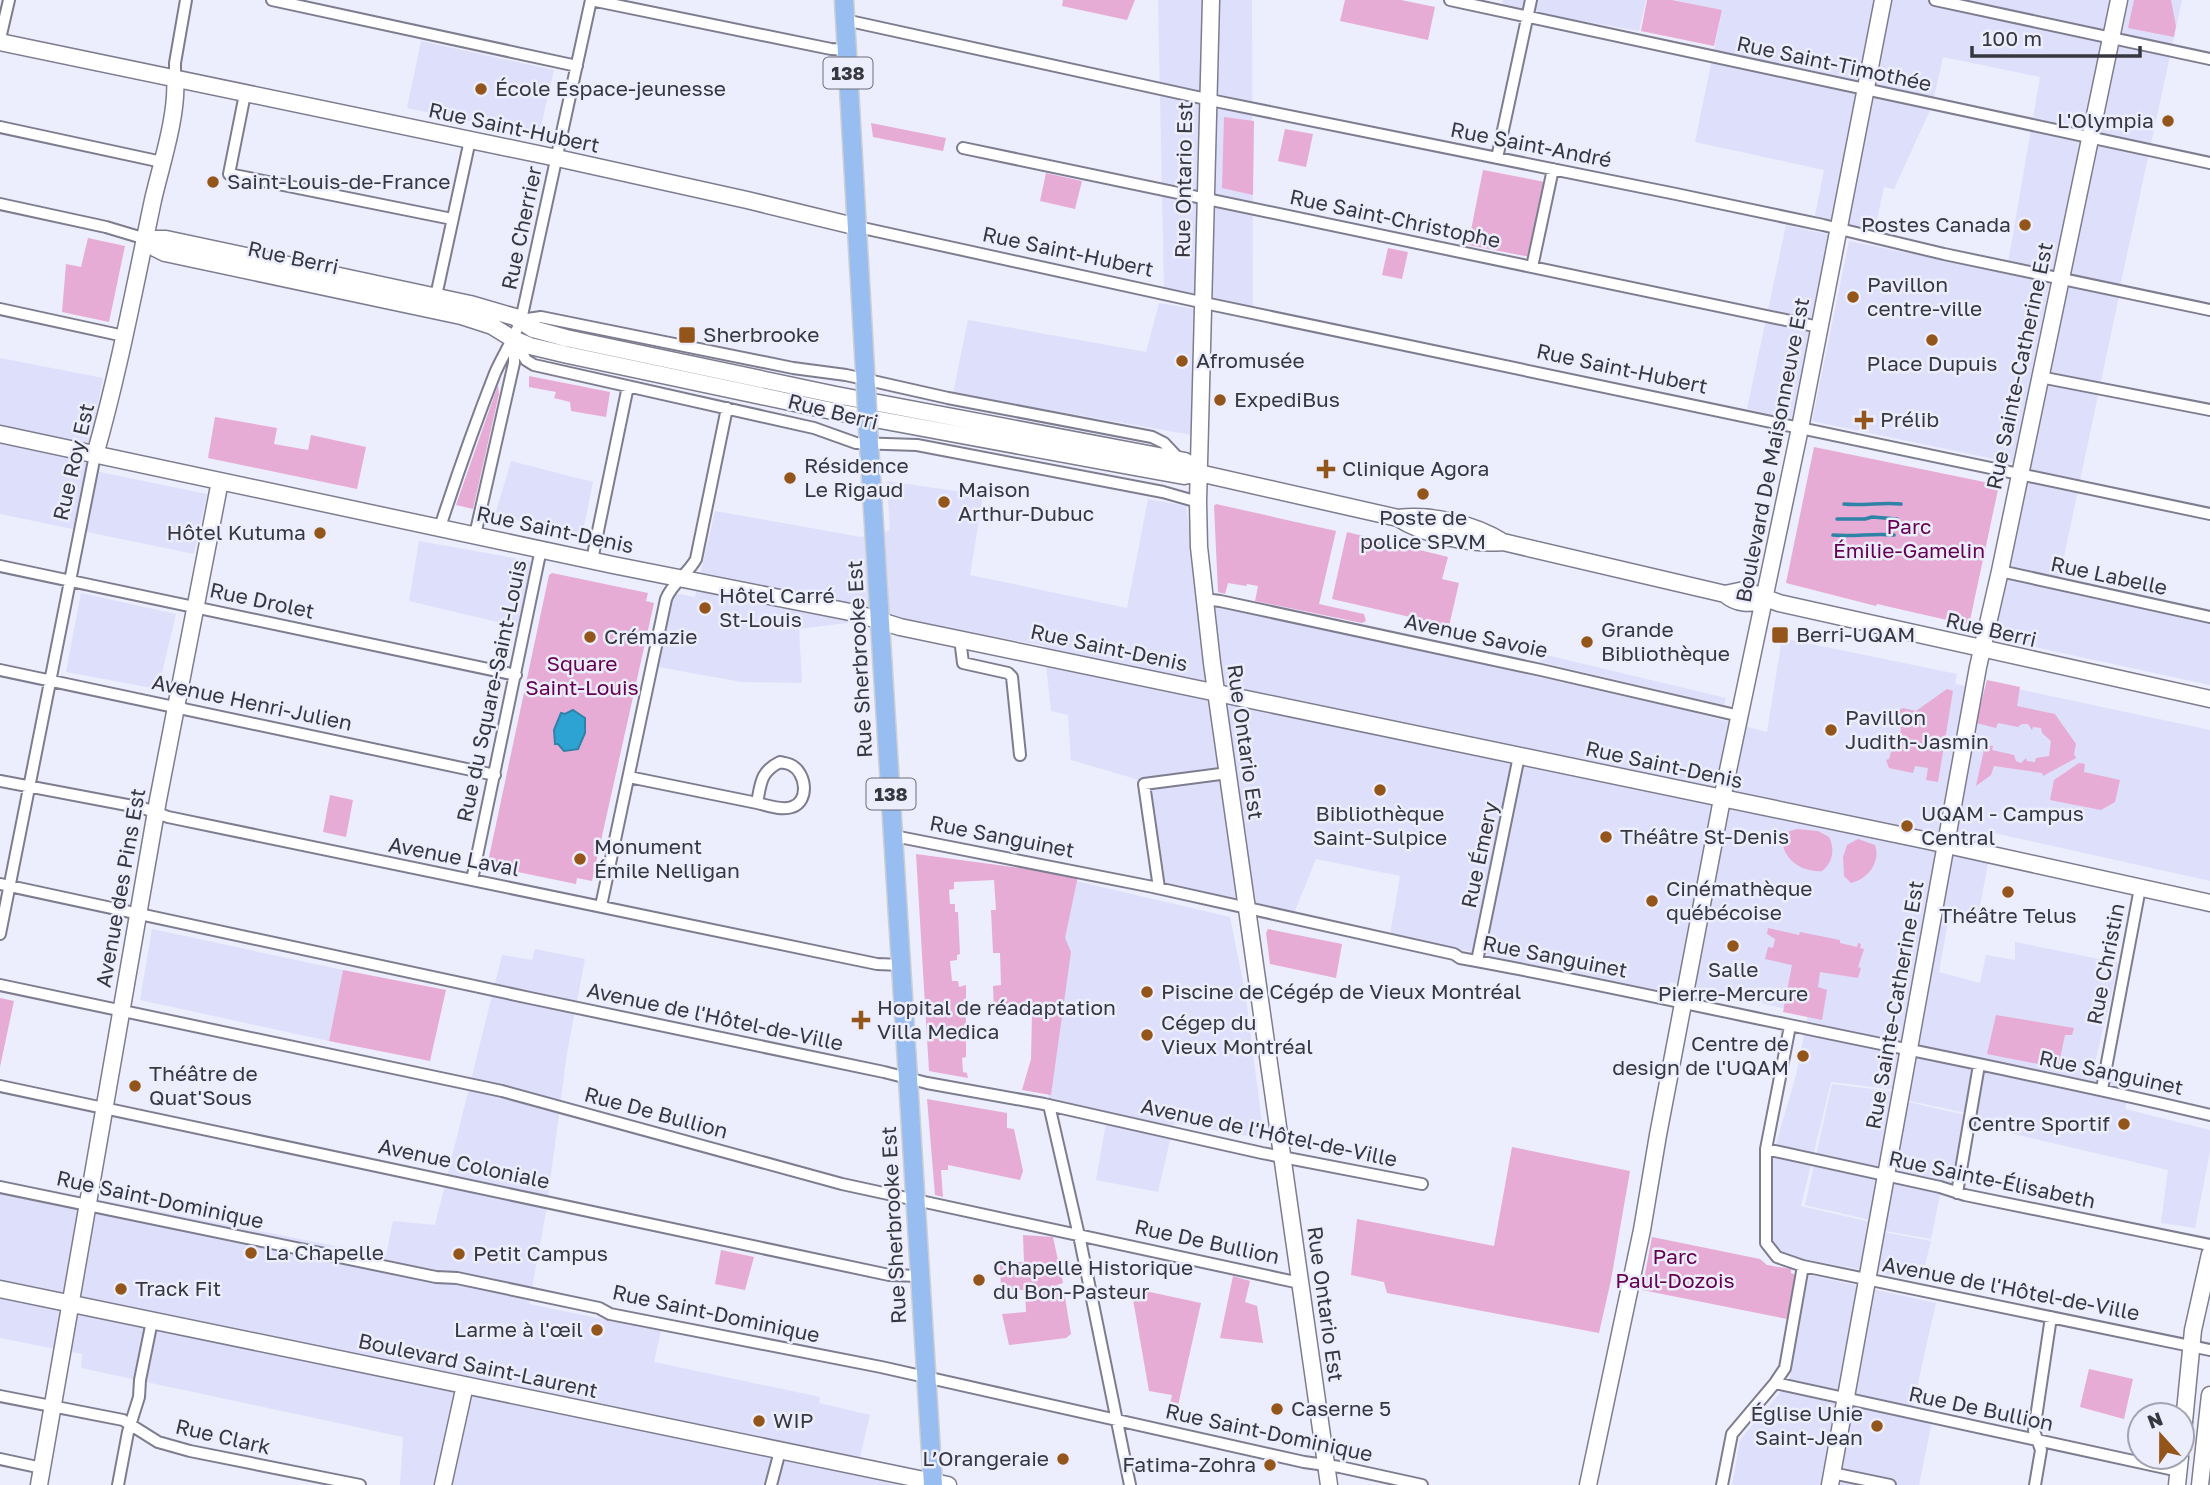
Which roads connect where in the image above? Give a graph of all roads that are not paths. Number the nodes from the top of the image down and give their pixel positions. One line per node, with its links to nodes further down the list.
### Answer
1 (9, 0): 15 (street)
2 (187, 0): 19 (street, Rue Roy Est)
3 (272, 0): 18 (street)
4 (591, 0): 16 (street); 18 (street, Rue Cherrier)
5 (844, 0): 13 (main road, Rue Sherbrooke Est / 138)
6 (1211, 0): 22 (street, Rue Ontario Est)
7 (1450, 0): 12 (street, Rue Saint-Timothée)
8 (1531, 0): 12 (street)
9 (1883, 0): 20 (street, Boulevard De Maisonneuve Est)
10 (1935, 0): 14 (street)
11 (2119, 0): 14 (street, Rue Sainte-Catherine Est)
12 (1527, 17): 20 (street, Rue Saint-Timothée); 28 (street)
13 (845, 20): 16 (main road, Rue Sherbrooke Est / 138); 22 (street, Rue Saint-André)
14 (2111, 38): 17 (street); 24 (street, Rue Sainte-Catherine Est)
15 (0, 41): 19 (street, Rue Saint-Hubert)
16 (847, 50): 35 (main road, Rue Sherbrooke Est / 138)
17 (2210, 59)
18 (577, 66): 27 (street, Rue Cherrier)
19 (175, 79): 21 (street, Rue Saint-Hubert); 29 (street, Rue Roy Est)
20 (1867, 90): 24 (street, Rue Saint-Timothée); 36 (street, Boulevard De Maisonneuve Est)
21 (245, 94): 25 (street, Rue Saint-Hubert); 34 (street)
22 (1208, 99): 28 (street, Rue Saint-André); 32 (street, Rue Ontario Est)
23 (0, 127): 29 (street)
24 (2089, 137): 30 (street, Rue Saint-Timothée); 39 (street, Rue Sainte-Catherine Est)
25 (470, 140): 27 (street, Rue Saint-Hubert); 34 (street)
26 (963, 148): 32 (street, Rue Saint-Christophe)
27 (557, 158): 35 (street, Rue Saint-Hubert); 44 (street, Rue Cherrier)
28 (1497, 158): 31 (street, Rue Saint-André)
29 (162, 162): 37 (street, Rue Roy Est)
30 (2210, 163)
31 (1553, 169): 36 (street, Rue Saint-André); 38 (street)
32 (1206, 200): 38 (street, Rue Saint-Christophe); 41 (street, Rue Ontario Est)
33 (0, 204): 37 (street, Rue Berri)
34 (452, 219): 40 (street)
35 (858, 227): 41 (street, Rue Saint-Hubert); 49 (main road, Rue Sherbrooke Est / 138)
36 (1838, 229): 39 (street, Rue Saint-André); 45 (street, Boulevard De Maisonneuve Est)
37 (146, 239): 40 (street, Rue Berri); 46 (street, Rue Roy Est); 47 (street, Rue Berri)
38 (1532, 267): 45 (street, Rue Saint-Christophe)
39 (2059, 277): 43 (street, Rue Saint-André); 48 (street, Rue Sainte-Catherine Est)
40 (436, 296): 44 (street, Rue Berri)
41 (1202, 302): 53 (street, Rue Saint-Hubert); 58 (street, Rue Ontario Est)
42 (0, 309): 46 (street)
43 (2210, 310)
44 (521, 320): 47 (street, Rue Cherrier); 49 (street, Rue Berri); 57 (street, Rue Berri)
45 (1819, 327): 53 (street, Boulevard De Maisonneuve Est)
46 (124, 335): 56 (street, Rue Roy Est)
47 (513, 340): 50 (street, Rue Berri); 58 (street, Rue Berri); 63 (street, Rue Cherrier); 64 (street, Rue Cherrier)
48 (2040, 377): 52 (street); 59 (street, Rue Sainte-Catherine Est)
49 (866, 384): 55 (main road, Rue Sherbrooke Est / 138, bridge); 57 (street, Rue Berri)
50 (628, 386): 51 (street, Rue Berri); 66 (street)
51 (727, 408): 55 (street, Rue Berri); 69 (street)
52 (2210, 410)
53 (1800, 428): 59 (street, Rue Saint-Hubert); 72 (street, Boulevard De Maisonneuve Est)
54 (0, 435): 56 (street, Rue Saint-Denis)
55 (869, 437): 61 (street, Rue Berri); 75 (main road, Rue Sherbrooke Est / 138)
56 (95, 455): 60 (street, Rue Saint-Denis); 70 (street, Rue Roy Est)
57 (1179, 459): 58 (street, Rue Berri)
58 (1199, 472): 61 (street, Rue Ontario Est); 72 (street, Rue Berri)
59 (2020, 474): 62 (street, Rue Saint-Hubert); 68 (street, Rue Sainte-Catherine Est)
60 (220, 481): 63 (street, Rue Saint-Denis); 73 (street, Avenue des Pins Est)
61 (1198, 502): 71 (street, Rue Ontario Est)
62 (2210, 514)
63 (439, 527): 64 (street, Rue Saint-Denis)
64 (475, 535): 65 (street, Rue Saint-Denis)
65 (541, 550): 66 (street, Rue Saint-Denis); 79 (street, Rue du Square-Saint-Louis)
66 (592, 560): 69 (street, Rue Saint-Denis)
67 (0, 566): 70 (street, Rue Drolet)
68 (2000, 571): 74 (street, Rue Labelle); 77 (street, Rue Sainte-Catherine Est)
69 (681, 578): 75 (street, Rue Saint-Denis); 89 (street)
70 (70, 580): 73 (street, Rue Drolet); 80 (street, Rue Roy Est)
71 (1204, 599): 81 (street, Rue Ontario Est); 84 (street, Avenue Savoie)
72 (1764, 600): 77 (street, Rue Berri); 84 (street, Boulevard De Maisonneuve Est)
73 (195, 607): 79 (street, Rue Drolet); 83 (street, Avenue des Pins Est)
74 (2210, 617)
75 (881, 622): 76 (street, Rue Saint-Denis); 95 (main road, Rue Sherbrooke Est / 138)
76 (960, 639): 81 (street, Rue Saint-Denis); 85 (street)
77 (1982, 649): 82 (street, Rue Berri); 96 (street, Rue Sainte-Catherine Est)
78 (0, 670): 80 (street, Avenue Henri-Julien)
79 (516, 675): 88 (street, Rue du Square-Saint-Louis)
80 (49, 680): 83 (street, Avenue Henri-Julien); 91 (street, Rue Roy Est)
81 (1217, 692): 86 (street, Rue Saint-Denis); 87 (street, Rue Ontario Est)
82 (2210, 699)
83 (175, 707): 88 (street, Avenue Henri-Julien); 94 (street, Avenue des Pins Est)
84 (1740, 716): 92 (street, Boulevard De Maisonneuve Est)
85 (1020, 755)
86 (1520, 756): 92 (street, Rue Saint-Denis); 106 (street, Rue Émery)
87 (1228, 773): 99 (street); 103 (street, Rue Ontario Est)
88 (495, 775): 97 (street, Rue du Square-Saint-Louis)
89 (629, 777): 93 (street); 102 (street)
90 (0, 781): 91 (street, Avenue Laval)
91 (29, 787): 94 (street, Avenue Laval); 98 (street, Rue Roy Est)
92 (1722, 799): 96 (street, Rue Saint-Denis); 109 (street, Boulevard De Maisonneuve Est)
93 (757, 803): 93 (street)
94 (156, 814): 97 (street, Avenue Laval); 104 (street, Avenue des Pins Est)
95 (894, 836): 99 (street, Rue Sanguinet); 107 (main road, Rue Sherbrooke Est / 138)
96 (1945, 844): 100 (street, Rue Saint-Denis); 112 (street, Rue Sainte-Catherine Est)
97 (472, 880): 102 (street, Avenue Laval)
98 (5, 885): 104 (street, Avenue de l'Hôtel-de-Ville); 105 (street, Rue Roy Est)
99 (1159, 888): 103 (street, Rue Sanguinet)
100 (2140, 888): 101 (street, Rue Saint-Denis); 116 (street, Rue Christin)
101 (2210, 903)
102 (601, 906): 107 (street, Avenue Laval)
103 (1248, 910): 106 (street, Rue Sanguinet); 121 (street, Rue Ontario Est)
104 (140, 913): 110 (street, Avenue des Pins Est); 114 (street, Avenue de l'Hôtel-de-Ville)
105 (0, 934)
106 (1477, 961): 109 (street, Rue Sanguinet)
107 (902, 965): 114 (main road, Rue Sherbrooke Est / 138)
108 (0, 985): 110 (street, Rue De Bullion)
109 (1684, 1004): 111 (street, Rue Sanguinet); 168 (street, Boulevard De Maisonneuve Est)
110 (121, 1011): 118 (street, Avenue des Pins Est); 126 (street, Rue De Bullion)
111 (1790, 1026): 112 (street, Rue Sanguinet); 120 (street, Avenue de l'Hôtel-de-Ville)
112 (1909, 1050): 113 (street, Rue Sanguinet); 122 (street, Rue Sainte-Catherine Est)
113 (1979, 1065): 116 (street, Rue Sanguinet); 125 (street)
114 (908, 1078): 117 (street, Avenue de l'Hôtel-de-Ville); 126 (main road, Rue Sherbrooke Est / 138)
115 (0, 1086): 118 (street, Avenue Coloniale)
116 (2102, 1089): 119 (street, Rue Sanguinet)
117 (1049, 1105): 121 (street, Avenue de l'Hôtel-de-Ville); 128 (street)
118 (105, 1109): 127 (street, Avenue des Pins Est); 132 (street, Avenue Coloniale)
119 (2210, 1115)
120 (1766, 1149): 122 (street, Rue Sainte-Élisabeth); 131 (street, Avenue de l'Hôtel-de-Ville)
121 (1282, 1156): 123 (street, Avenue de l'Hôtel-de-Ville); 134 (street, Rue Ontario Est)
122 (1886, 1176): 125 (street, Rue Sainte-Élisabeth); 133 (street, Rue Sainte-Catherine Est)
123 (1422, 1184)
124 (0, 1187): 127 (street, Rue Saint-Dominique)
125 (1957, 1193): 129 (street, Rue Sainte-Élisabeth)
126 (915, 1201): 128 (street, Rue De Bullion); 132 (main road, Rue Sherbrooke Est / 138)
127 (88, 1205): 136 (street, Avenue des Pins Est); 141 (street, Rue Saint-Dominique)
128 (1078, 1234): 134 (street, Rue De Bullion); 149 (street)
129 (2210, 1245)
130 (2210, 1254): 139 (street)
131 (1803, 1266): 133 (street, Avenue de l'Hôtel-de-Ville); 142 (street)
132 (920, 1276): 141 (main road, Rue Sherbrooke Est / 138)
133 (1867, 1279): 137 (street, Avenue de l'Hôtel-de-Ville); 146 (street, Rue Sainte-Catherine Est)
134 (1300, 1283): 155 (street, Rue Ontario Est)
135 (0, 1289): 136 (street, Boulevard Saint-Laurent)
136 (70, 1303): 138 (street, Boulevard Saint-Laurent); 148 (street, Avenue des Pins Est)
137 (2051, 1317): 139 (street, Avenue de l'Hôtel-de-Ville); 151 (street)
138 (152, 1321): 143 (street, Boulevard Saint-Laurent); 150 (street)
139 (2192, 1346): 140 (street, Avenue de l'Hôtel-de-Ville); 147 (street)
140 (2210, 1350)
141 (926, 1378): 149 (street, Rue Saint-Dominique); 159 (main road, Rue Sherbrooke Est / 138)
142 (1775, 1383): 146 (street, Rue De Bullion); 169 (street)
143 (465, 1385): 152 (street, Boulevard Saint-Laurent); 163 (street)
144 (0, 1395): 148 (street, Rue Clark)
145 (2210, 1395): 158 (street)
146 (1846, 1399): 151 (street, Rue De Bullion); 157 (street, Rue Sainte-Catherine Est)
147 (2186, 1401)
148 (52, 1406): 150 (street, Rue Clark); 156 (street, Avenue des Pins Est)
149 (1116, 1420): 155 (street, Rue Saint-Dominique); 165 (street)
150 (130, 1426): 161 (street); 162 (street, Rue Clark)
151 (2038, 1441): 154 (street, Rue De Bullion); 171 (street)
152 (780, 1451): 159 (street, Boulevard Saint-Laurent); 164 (street)
153 (0, 1459): 156 (street)
154 (2126, 1460)
155 (1326, 1465): 166 (street, Rue Ontario Est); 167 (street, Rue Saint-Dominique)
156 (42, 1468): 160 (street, Avenue des Pins Est)
157 (1831, 1479): 170 (street)
158 (2204, 1481)
159 (938, 1484)
160 (39, 1485)
161 (118, 1485)
162 (360, 1485)
163 (443, 1485)
164 (771, 1485)
165 (1130, 1485)
166 (1329, 1485)
167 (1422, 1485)
168 (1588, 1485)
169 (1722, 1485)
170 (1890, 1485)
171 (2035, 1485)

